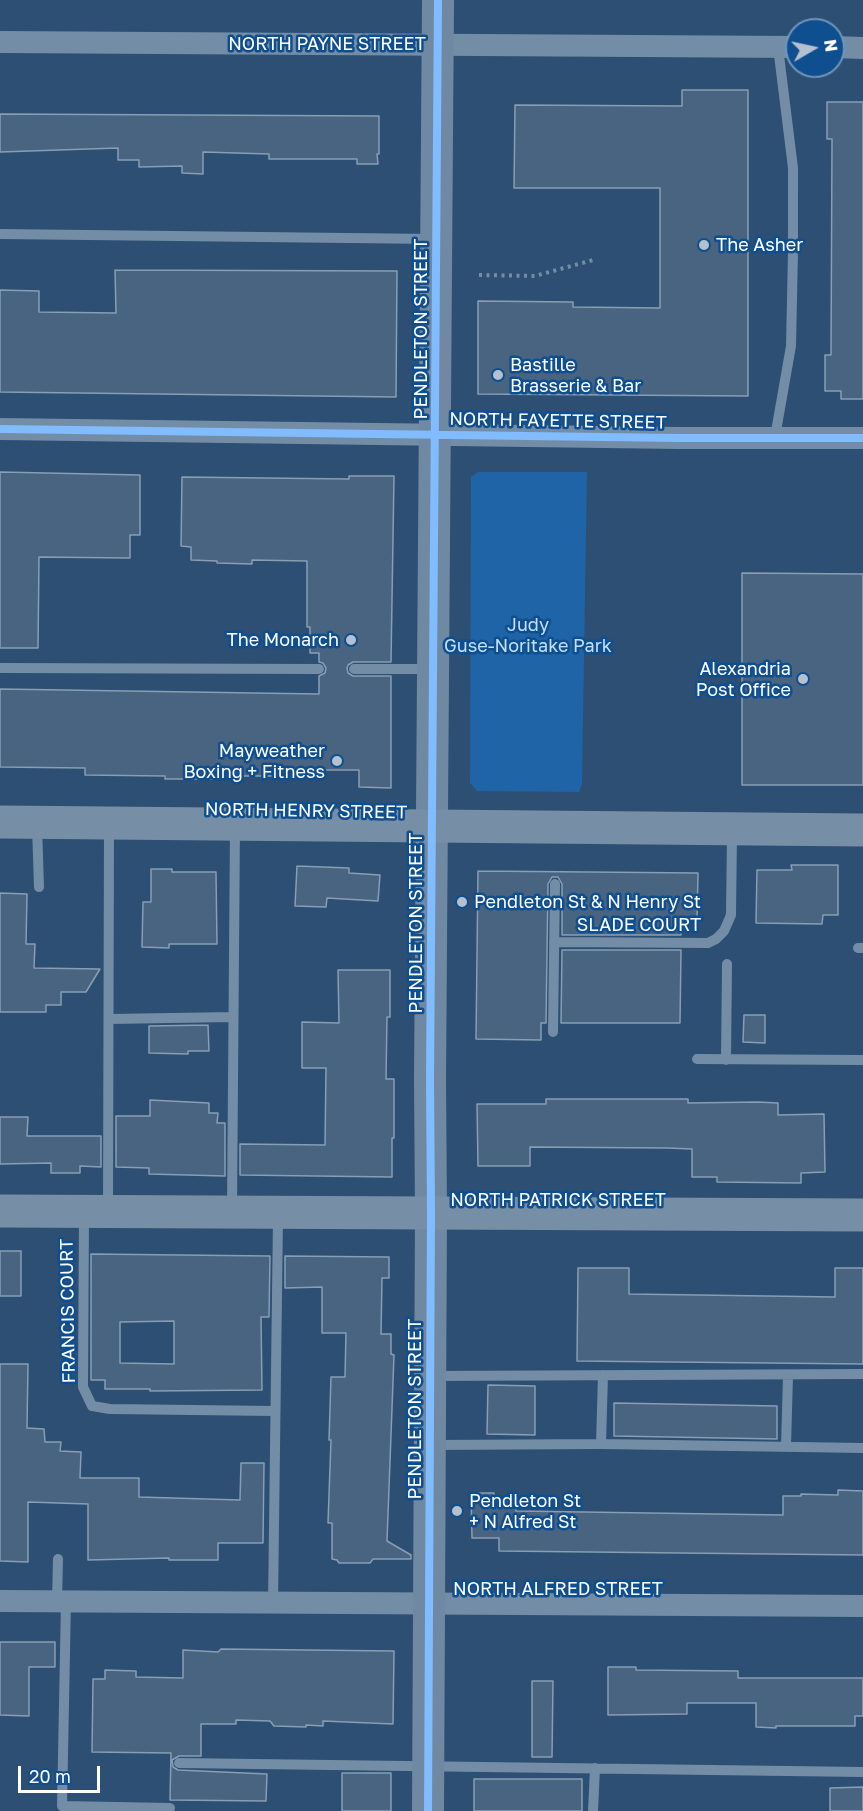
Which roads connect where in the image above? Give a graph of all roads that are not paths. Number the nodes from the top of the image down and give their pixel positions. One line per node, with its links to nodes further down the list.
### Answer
1 (438, 0): 3 (main road, PENDLETON STREET)
2 (0, 42): 3 (street, NORTH PAYNE STREET)
3 (437, 45): 4 (street, NORTH PAYNE STREET); 9 (main road, PENDLETON STREET)
4 (785, 46)
5 (845, 47): 6 (street)
6 (863, 48)
7 (789, 78): 12 (lane)
8 (0, 234): 9 (lane)
9 (436, 239): 11 (main road, PENDLETON STREET)
10 (0, 429): 11 (street, NORTH FAYETTE STREET)
11 (436, 434): 12 (street, NORTH FAYETTE STREET); 17 (main road, PENDLETON STREET)
12 (775, 437): 13 (street, NORTH FAYETTE STREET)
13 (863, 438)
14 (0, 668): 15 (lane)
15 (319, 669)
16 (354, 669): 17 (lane)
17 (432, 669): 22 (main road, PENDLETON STREET)
18 (0, 822): 19 (highway, NORTH HENRY STREET)
19 (37, 823): 20 (highway, NORTH HENRY STREET); 26 (lane)
20 (110, 824): 21 (highway, NORTH HENRY STREET); 30 (lane)
21 (235, 825): 22 (highway, NORTH HENRY STREET); 29 (lane)
22 (432, 828): 23 (highway, NORTH HENRY STREET); 39 (main road, PENDLETON STREET)
23 (732, 829): 24 (highway, NORTH HENRY STREET); 27 (lane, SLADE COURT)
24 (863, 830)
25 (555, 884): 27 (lane, SLADE COURT)
26 (39, 887)
27 (554, 942): 31 (lane, SLADE COURT)
28 (728, 964): 33 (lane)
29 (233, 1017): 30 (lane); 37 (lane)
30 (109, 1019): 36 (lane)
31 (553, 1032)
32 (696, 1059): 33 (lane)
33 (726, 1060): 34 (lane)
34 (863, 1060)
35 (0, 1211): 36 (highway, NORTH PATRICK STREET)
36 (96, 1212): 37 (highway, NORTH PATRICK STREET); 45 (lane, FRANCIS COURT)
37 (232, 1213): 38 (highway, NORTH PATRICK STREET)
38 (278, 1213): 39 (highway, NORTH PATRICK STREET); 45 (lane)
39 (431, 1214): 40 (highway, NORTH PATRICK STREET); 43 (main road, PENDLETON STREET)
40 (863, 1215)
41 (863, 1374): 44 (lane)
42 (603, 1375): 43 (lane); 44 (lane); 46 (lane)
43 (430, 1376): 47 (main road, PENDLETON STREET)
44 (788, 1376): 48 (lane)
45 (274, 1411): 53 (lane)
46 (601, 1444): 47 (lane); 48 (lane)
47 (429, 1445): 54 (main road, PENDLETON STREET)
48 (786, 1446): 49 (lane)
49 (863, 1448)
50 (58, 1559): 52 (lane)
51 (0, 1601): 52 (street, NORTH ALFRED STREET)
52 (61, 1601): 53 (street, NORTH ALFRED STREET); 60 (lane)
53 (273, 1603): 54 (street, NORTH ALFRED STREET)
54 (430, 1604): 55 (street, NORTH ALFRED STREET); 57 (main road, PENDLETON STREET)
55 (863, 1606)
56 (179, 1763): 57 (lane)
57 (428, 1767): 58 (lane); 61 (main road, PENDLETON STREET)
58 (595, 1768): 59 (lane); 62 (lane)
59 (863, 1772)
60 (170, 1808)
61 (428, 1811)
62 (594, 1811)

